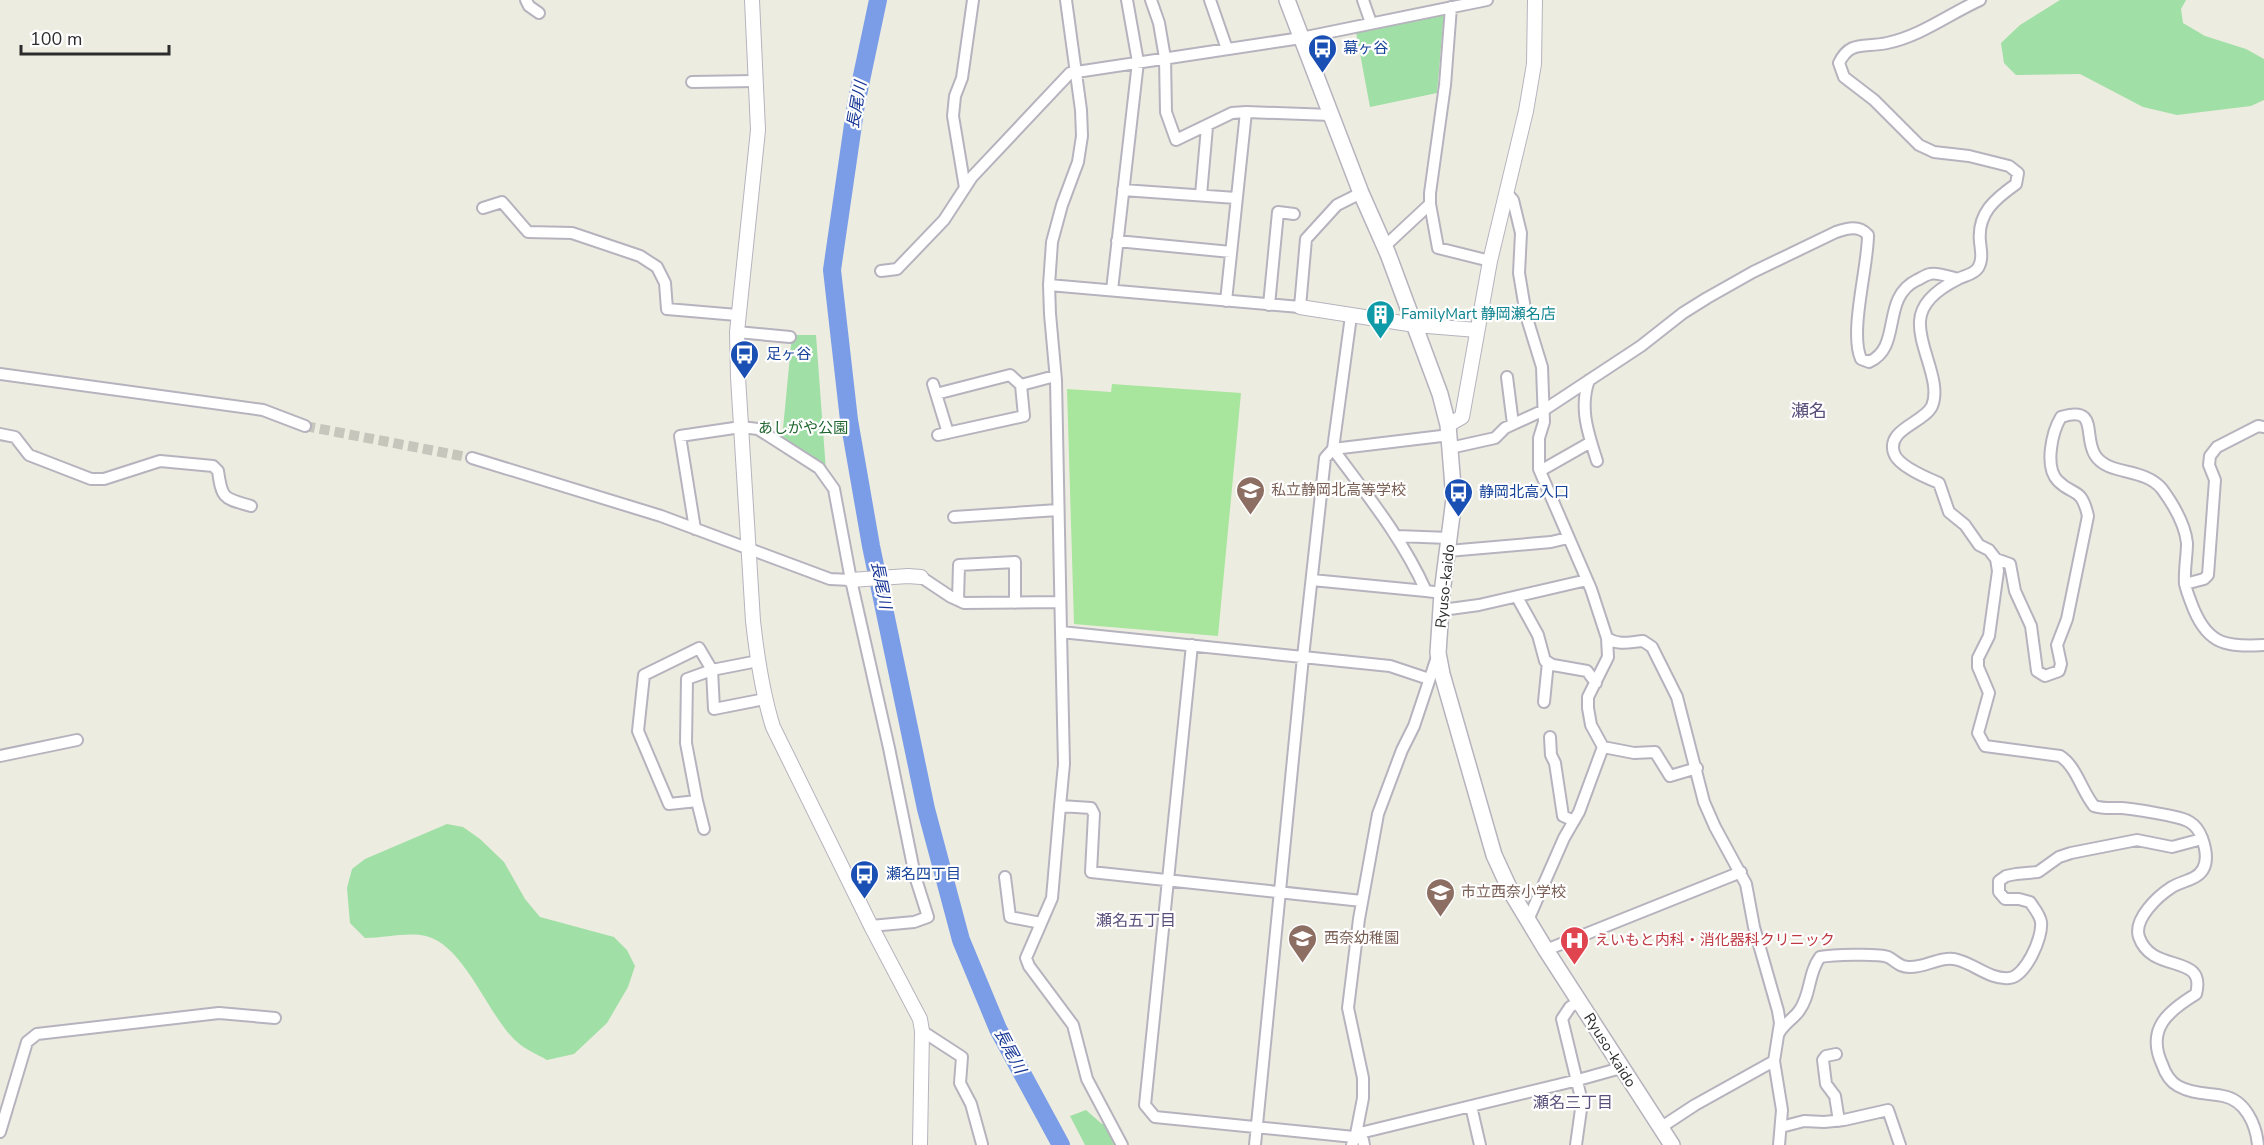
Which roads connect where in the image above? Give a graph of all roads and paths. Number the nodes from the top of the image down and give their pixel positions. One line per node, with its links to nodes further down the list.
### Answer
1 (526, 0): 14 (street)
2 (752, 0): 21 (street)
3 (974, 0): 26 (street)
4 (1066, 0): 20 (street)
5 (1127, 0): 19 (street)
6 (1151, 0): 18 (street)
7 (1210, 0): 17 (street)
8 (1287, 0): 16 (main road, Ryuso-kaido)
9 (1363, 0): 15 (street)
10 (1487, 0): 13 (street)
11 (1535, 0): 28 (street)
12 (1980, 0): 40 (street)
13 (1451, 7): 15 (street); 32 (street)
14 (539, 13)
15 (1371, 23): 16 (street)
16 (1301, 38): 17 (street); 24 (main road, Ryuso-kaido)
17 (1227, 49): 18 (street)
18 (1165, 58): 19 (street); 25 (street)
19 (1138, 62): 20 (street); 27 (street)
20 (1076, 71): 26 (street); 41 (street)
21 (756, 81): 22 (street); 46 (street)
22 (692, 82)
23 (1246, 112): 24 (street); 25 (street); 31 (street)
24 (1331, 115): 29 (main road, Ryuso-kaido)
25 (1207, 127): 30 (street)
26 (965, 188): 39 (street)
27 (1123, 190): 30 (street); 35 (street)
28 (1506, 192): 38 (street); 57 (street)
29 (1361, 193): 36 (main road, Ryuso-kaido); 45 (street)
30 (1201, 195): 31 (street)
31 (1236, 198): 37 (street)
32 (1430, 204): 36 (street); 38 (street)
33 (483, 208): 46 (street)
34 (1294, 214): 44 (street)
35 (1117, 241): 37 (street); 42 (street)
36 (1385, 246): 48 (main road, Ryuso-kaido)
37 (1231, 252): 43 (street)
38 (1490, 261): 49 (street)
39 (881, 271)
40 (1958, 279): 55 (street); 77 (street)
41 (1050, 285): 42 (street); 53 (street)
42 (1112, 291): 43 (street)
43 (1226, 301): 44 (street)
44 (1269, 305): 45 (street)
45 (1300, 308): 47 (street)
46 (738, 315): 50 (street)
47 (1351, 316): 48 (street); 65 (street)
48 (1415, 325): 49 (street); 63 (main road, Ryuso-kaido)
49 (1477, 330): 63 (street)
50 (737, 333): 51 (street); 60 (street)
51 (790, 338)
52 (0, 374): 59 (street)
53 (1055, 376): 56 (street); 70 (street)
54 (1507, 377): 58 (street)
55 (1589, 380): 57 (street); 64 (street)
56 (1022, 385): 56 (street)
57 (1544, 410): 58 (street); 68 (street)
58 (1513, 424): 63 (street)
59 (305, 426)
60 (741, 427): 72 (street); 76 (street); 79 (street)
61 (2264, 427): 82 (street)
62 (0, 434): 69 (street)
63 (1449, 436): 65 (street); 75 (main road, Ryuso-kaido)
64 (1591, 442): 67 (street); 68 (street)
65 (1333, 449): 73 (street); 80 (street)
66 (472, 458): 72 (street)
67 (1597, 460)
68 (1540, 471): 74 (street)
69 (251, 506)
70 (1058, 510): 71 (street); 87 (street)
71 (954, 517)
72 (695, 529): 76 (street)
73 (1397, 536): 75 (street); 83 (street)
74 (1568, 538): 75 (street); 81 (street)
75 (1448, 545): 84 (main road, Ryuso-kaido)
76 (749, 550): 79 (street); 96 (street)
77 (1996, 559): 82 (street); 112 (street)
78 (921, 578): 79 (street); 86 (street)
79 (851, 580): 120 (street)
80 (1312, 580): 83 (street); 95 (street)
81 (1587, 580): 85 (street); 91 (street)
82 (2186, 584): 93 (street)
83 (1426, 591): 84 (street)
84 (1442, 592): 89 (main road, Ryuso-kaido)
85 (1517, 597): 89 (street); 97 (street)
86 (958, 600): 88 (street); 88 (street)
87 (1059, 602): 88 (street); 90 (street)
88 (1015, 603)
89 (1442, 610): 94 (main road, Ryuso-kaido)
90 (1060, 632): 92 (street); 109 (street)
91 (1607, 638): 100 (street); 107 (street)
92 (1192, 645): 95 (street); 115 (street)
93 (2264, 645)
94 (1438, 653): 99 (street); 118 (main road, Ryuso-kaido)
95 (1303, 657): 99 (street); 116 (street)
96 (758, 661): 98 (street); 101 (street)
97 (1548, 662): 100 (street); 102 (street)
98 (712, 670): 101 (street); 108 (street); 108 (street)
99 (1429, 679): 117 (street)
100 (1596, 682): 105 (street)
101 (765, 699): 120 (street)
102 (1544, 702)
103 (1550, 737): 110 (street)
104 (77, 740): 106 (street)
105 (1603, 747): 107 (street); 110 (street)
106 (0, 756)
107 (1697, 768): 113 (street)
108 (697, 801): 111 (street)
109 (1060, 806): 115 (street); 119 (street)
110 (1574, 821): 118 (street)
111 (704, 829)
112 (2202, 839): 125 (street); 148 (street)
113 (1742, 872): 121 (street); 125 (street)
114 (1005, 877): 119 (street)
115 (1167, 880): 116 (street); 133 (street)
116 (1281, 891): 117 (street); 133 (street)
117 (1362, 901): 137 (street)
118 (1528, 920): 121 (main road, Ryuso-kaido)
119 (1041, 923): 140 (street)
120 (871, 926): 124 (street)
121 (1546, 950): 122 (main road, Ryuso-kaido)
122 (1580, 1000): 128 (main road, Ryuso-kaido); 129 (street)
123 (275, 1018): 131 (street)
124 (922, 1031): 138 (street); 139 (street)
125 (1777, 1036): 127 (street)
126 (1836, 1054): 132 (street)
127 (1774, 1061): 134 (street); 135 (street)
128 (1621, 1068): 129 (street); 135 (main road, Ryuso-kaido)
129 (1578, 1080): 130 (street); 144 (street)
130 (1471, 1106): 137 (street); 143 (street)
131 (3, 1110): 136 (street)
132 (1839, 1121): 134 (street); 147 (street)
133 (1257, 1126): 137 (street); 141 (street)
134 (1781, 1127): 146 (street)
135 (1660, 1128): 145 (main road, Ryuso-kaido)
136 (0, 1132)
137 (1354, 1139): 142 (street)
138 (982, 1144)
139 (920, 1145)
140 (1122, 1145)
141 (1255, 1145)
142 (1364, 1145)
143 (1480, 1145)
144 (1576, 1145)
145 (1671, 1145)
146 (1779, 1145)
147 (1900, 1145)
148 (2258, 1145)

